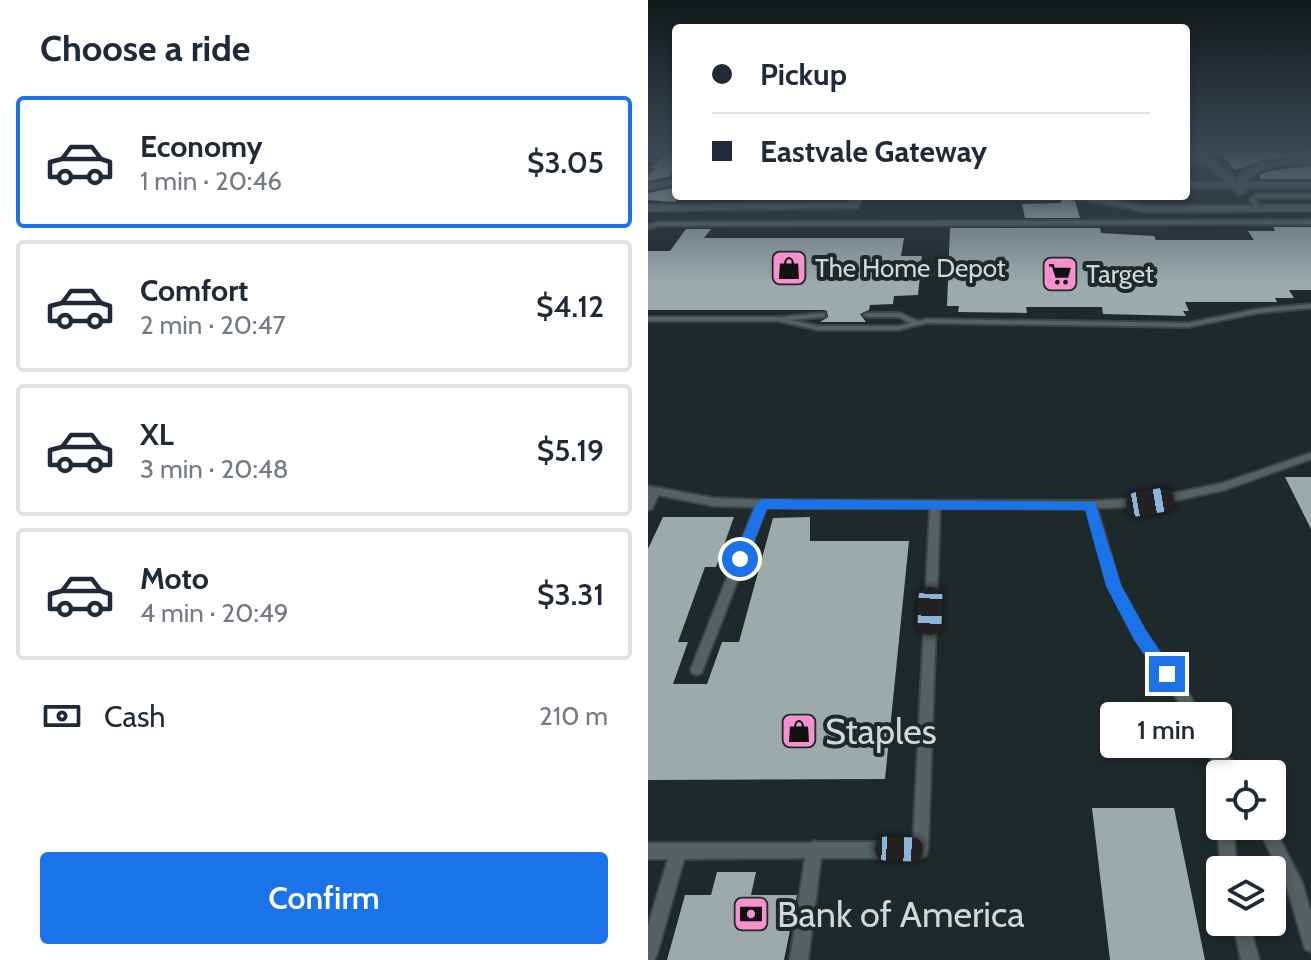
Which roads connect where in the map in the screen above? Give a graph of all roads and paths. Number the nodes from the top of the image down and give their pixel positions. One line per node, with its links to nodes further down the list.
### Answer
1 (1243, 195): 8 (street)
2 (1311, 196): 8 (lane)
3 (773, 200): 7 (street)
4 (1093, 200): 8 (street)
5 (856, 201): 7 (street)
6 (648, 208): 7 (street)
7 (766, 208)
8 (1254, 208): 9 (street)
9 (1311, 208)
10 (1311, 222): 11 (lane)
11 (648, 227)
12 (1311, 306): 17 (lane)
13 (822, 315): 16 (lane)
14 (867, 315): 17 (lane)
15 (648, 319): 16 (lane)
16 (778, 319): 17 (lane)
17 (916, 323)
18 (1311, 456): 22 (lane)
19 (652, 491): 20 (lane); 23 (lane)
20 (762, 504): 21 (lane); 24 (lane)
21 (935, 504): 22 (lane); 27 (lane)
22 (1091, 505): 25 (lane)
23 (648, 506)
24 (697, 669)
25 (1216, 760)
26 (1272, 840): 31 (lane)
27 (814, 849): 28 (lane); 33 (lane)
28 (679, 850): 29 (lane); 32 (lane)
29 (648, 851)
30 (1244, 936): 34 (lane)
31 (1311, 943)
32 (648, 954)
33 (799, 960)
34 (1250, 960)

